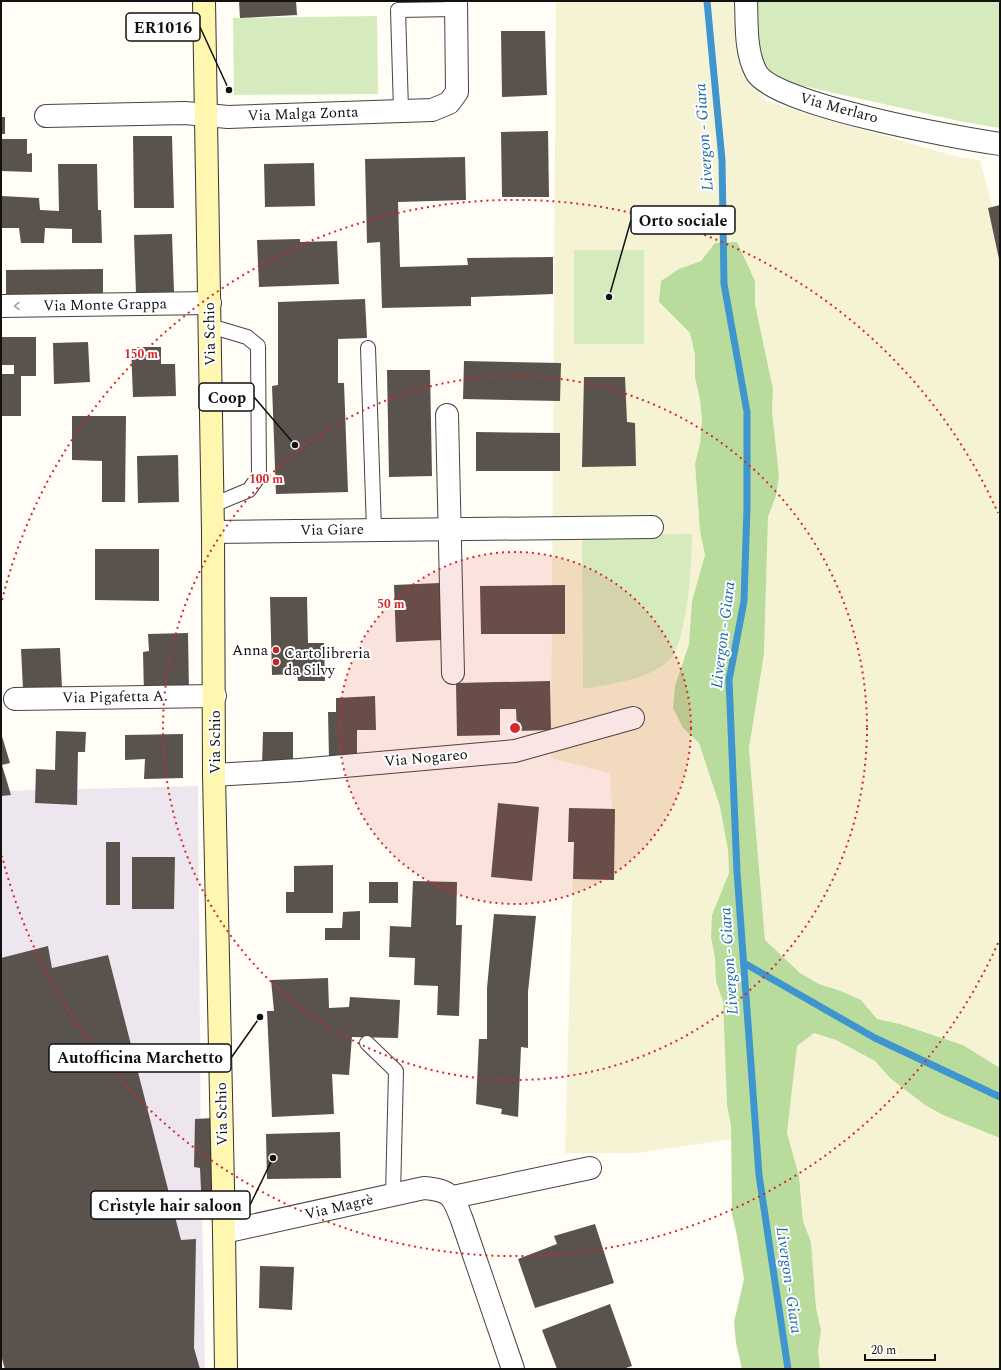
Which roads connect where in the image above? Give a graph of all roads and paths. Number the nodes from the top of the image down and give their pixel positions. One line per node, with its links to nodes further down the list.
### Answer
1 (204, 1): 6 (street, Via Schio)
2 (746, 1): 7 (street, Via Merlaro)
3 (456, 5): 4 (street, Via Malga Zonta); 4 (lane, Via Malga Zonta)
4 (401, 110): 6 (street, Via Malga Zonta)
5 (46, 116): 6 (street)
6 (205, 116): 8 (street, Via Schio)
7 (1000, 144)
8 (210, 303): 9 (street, Via Monte Grappa, one-way to 9); 10 (street, Via Schio)
9 (1, 306)
10 (210, 326): 13 (street, Via Schio); 13 (lane)
11 (368, 348): 16 (lane)
12 (447, 415): 15 (street)
13 (213, 505): 17 (street, Via Schio)
14 (652, 527): 15 (street, Via Giare)
15 (450, 529): 16 (street, Via Giare); 18 (street)
16 (374, 530): 17 (street, Via Giare)
17 (213, 532): 19 (street, Via Schio)
18 (453, 673)
19 (215, 696): 20 (street, Via Pigafetta A.); 22 (street, Via Schio)
20 (15, 699)
21 (633, 718): 22 (street, Via Nogareo)
22 (214, 775): 27 (street, Via Schio)
23 (367, 1043): 25 (lane)
24 (590, 1168): 26 (street)
25 (393, 1195): 26 (street, Via Magrè); 27 (street, Via Magrè)
26 (453, 1197): 29 (street)
27 (224, 1232): 28 (street, Via Schio)
28 (226, 1369)
29 (513, 1369)

